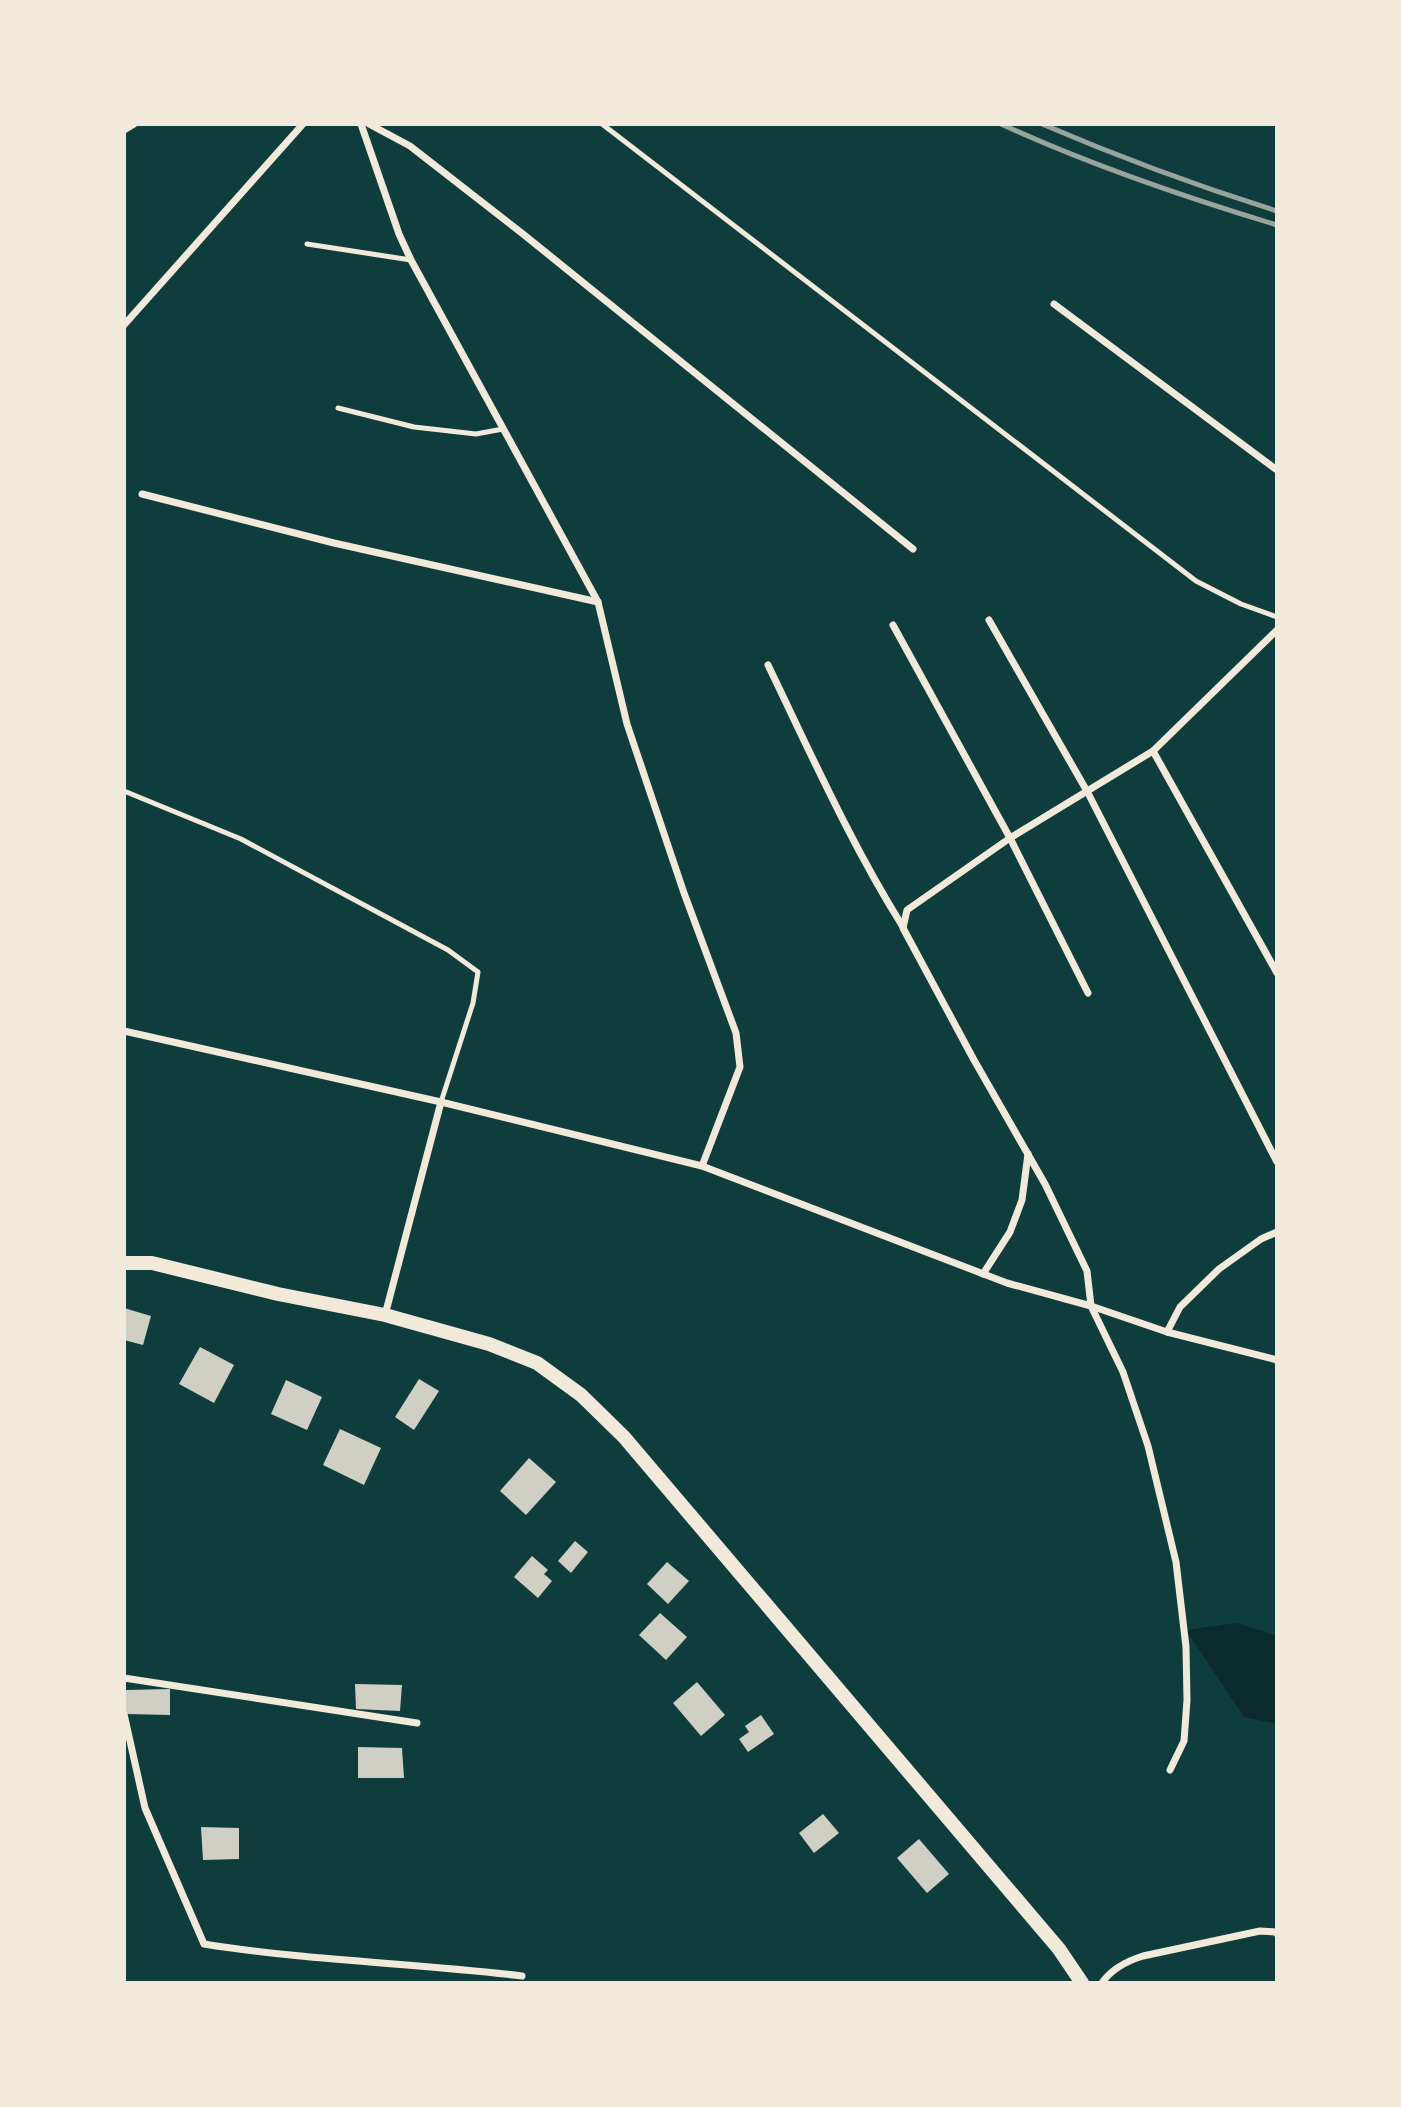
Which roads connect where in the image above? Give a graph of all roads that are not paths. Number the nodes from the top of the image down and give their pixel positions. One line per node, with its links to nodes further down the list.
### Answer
1 (134, 124): 6 (street)
2 (303, 124): 10 (street)
3 (360, 124): 8 (street)
4 (369, 124): 15 (street)
5 (602, 124): 17 (lane)
6 (124, 130)
7 (307, 244): 8 (lane)
8 (411, 260): 12 (street)
9 (1054, 304): 13 (street)
10 (124, 325)
11 (338, 408): 12 (lane)
12 (503, 429): 16 (street)
13 (1277, 470)
14 (142, 494): 16 (street)
15 (913, 549)
16 (598, 602): 33 (street)
17 (1277, 617)
18 (989, 620): 24 (street)
19 (893, 625): 25 (street)
20 (1277, 630): 22 (street)
21 (768, 665): 26 (street)
22 (1153, 751): 24 (street); 27 (street)
23 (124, 791): 30 (lane)
24 (1088, 793): 25 (street); 32 (street)
25 (1010, 838): 26 (street); 28 (street)
26 (903, 928): 31 (street)
27 (1277, 972)
28 (1088, 993)
29 (124, 1031): 30 (street)
30 (442, 1102): 33 (street); 38 (street)
31 (1028, 1154): 36 (street); 37 (street)
32 (1277, 1162)
33 (702, 1166): 36 (street)
34 (1277, 1232): 39 (street)
35 (124, 1263): 38 (main road)
36 (983, 1275): 37 (street)
37 (1091, 1306): 39 (street); 44 (street)
38 (385, 1315): 47 (main road)
39 (1167, 1332): 40 (street)
40 (1277, 1360)
41 (124, 1678): 43 (street)
42 (124, 1714): 46 (street)
43 (416, 1723)
44 (1170, 1770)
45 (1277, 1934): 48 (street)
46 (522, 1976)
47 (1082, 1983)
48 (1102, 1983)

